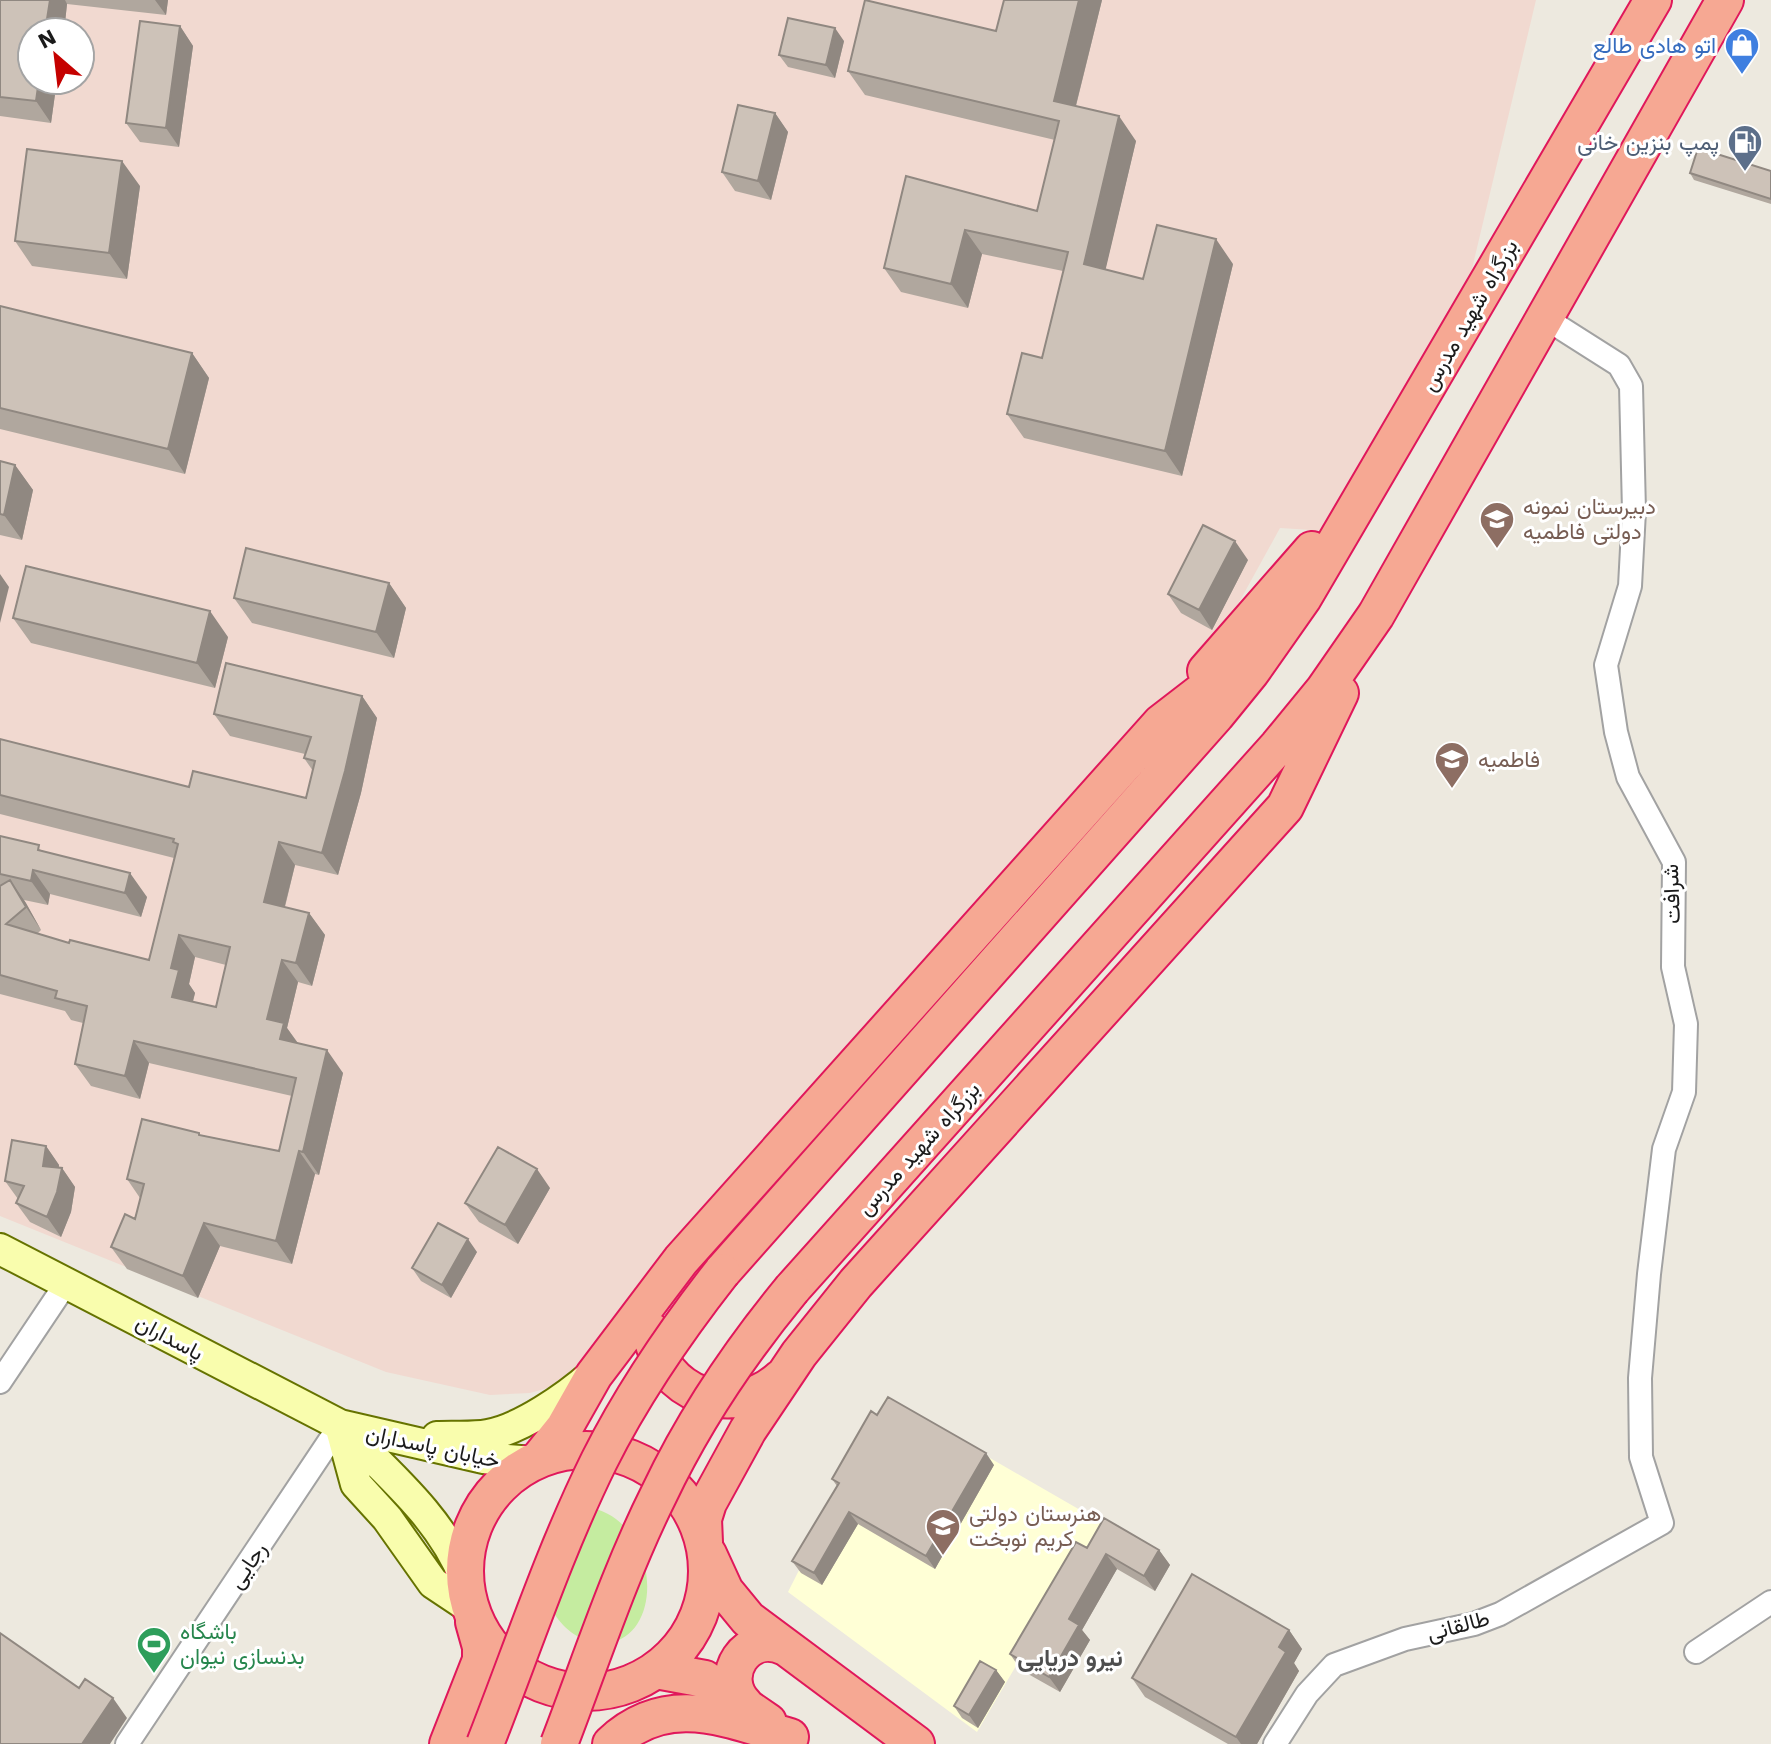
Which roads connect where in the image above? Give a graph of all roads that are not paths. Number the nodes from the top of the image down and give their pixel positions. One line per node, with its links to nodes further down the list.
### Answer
1 (1653, 0): 4 (highway, بزرگراه شهید مدرس)
2 (1725, 0): 3 (highway, بزرگراه شهید مدرس)
3 (1545, 318): 5 (highway, بزرگراه شهید مدرس); 17 (street, شرافت)
4 (1371, 482): 6 (highway, بزرگراه شهید مدرس); 7 (highway)
5 (1376, 615): 12 (highway, بزرگراه شهید مدرس); 29 (highway, بزرگراه شهید مدرس, bridge)
6 (1283, 628): 7 (highway, بزرگراه شهید مدرس); 28 (highway, بزرگراه شهید مدرس, bridge)
7 (1161, 723): 10 (highway, بزرگراه شهید مدرس)
8 (0, 1249): 9 (main road, پاسداران)
9 (67, 1282): 13 (street); 14 (main road, پاسداران)
10 (660, 1287): 11 (highway, بزرگراه شهید مدرس); 12 (highway)
11 (599, 1368): 15 (main road); 16 (highway, بزرگراه شهید مدرس)
12 (784, 1375): 18 (highway, بزرگراه شهید مدرس)
13 (0, 1382)
14 (340, 1425): 15 (main road, خیابان پاسداران); 19 (main road, خیابان پاسداران); 26 (street, رجایی)
15 (397, 1438): 16 (main road, خیابان پاسداران)
16 (536, 1461): 18 (highway); 19 (highway)
17 (1662, 1523): 32 (street, طالقانی)
18 (704, 1545): 21 (highway); 23 (highway)
19 (468, 1600): 23 (highway); 27 (highway)
20 (1771, 1602): 22 (street)
21 (785, 1647): 24 (highway); 31 (highway)
22 (1696, 1652)
23 (653, 1671): 24 (highway); 30 (highway)
24 (745, 1705): 25 (highway)
25 (795, 1741): 30 (highway)
26 (127, 1744)
27 (448, 1744)
28 (485, 1744)
29 (559, 1744)
30 (608, 1744)
31 (916, 1744)
32 (1275, 1744)

